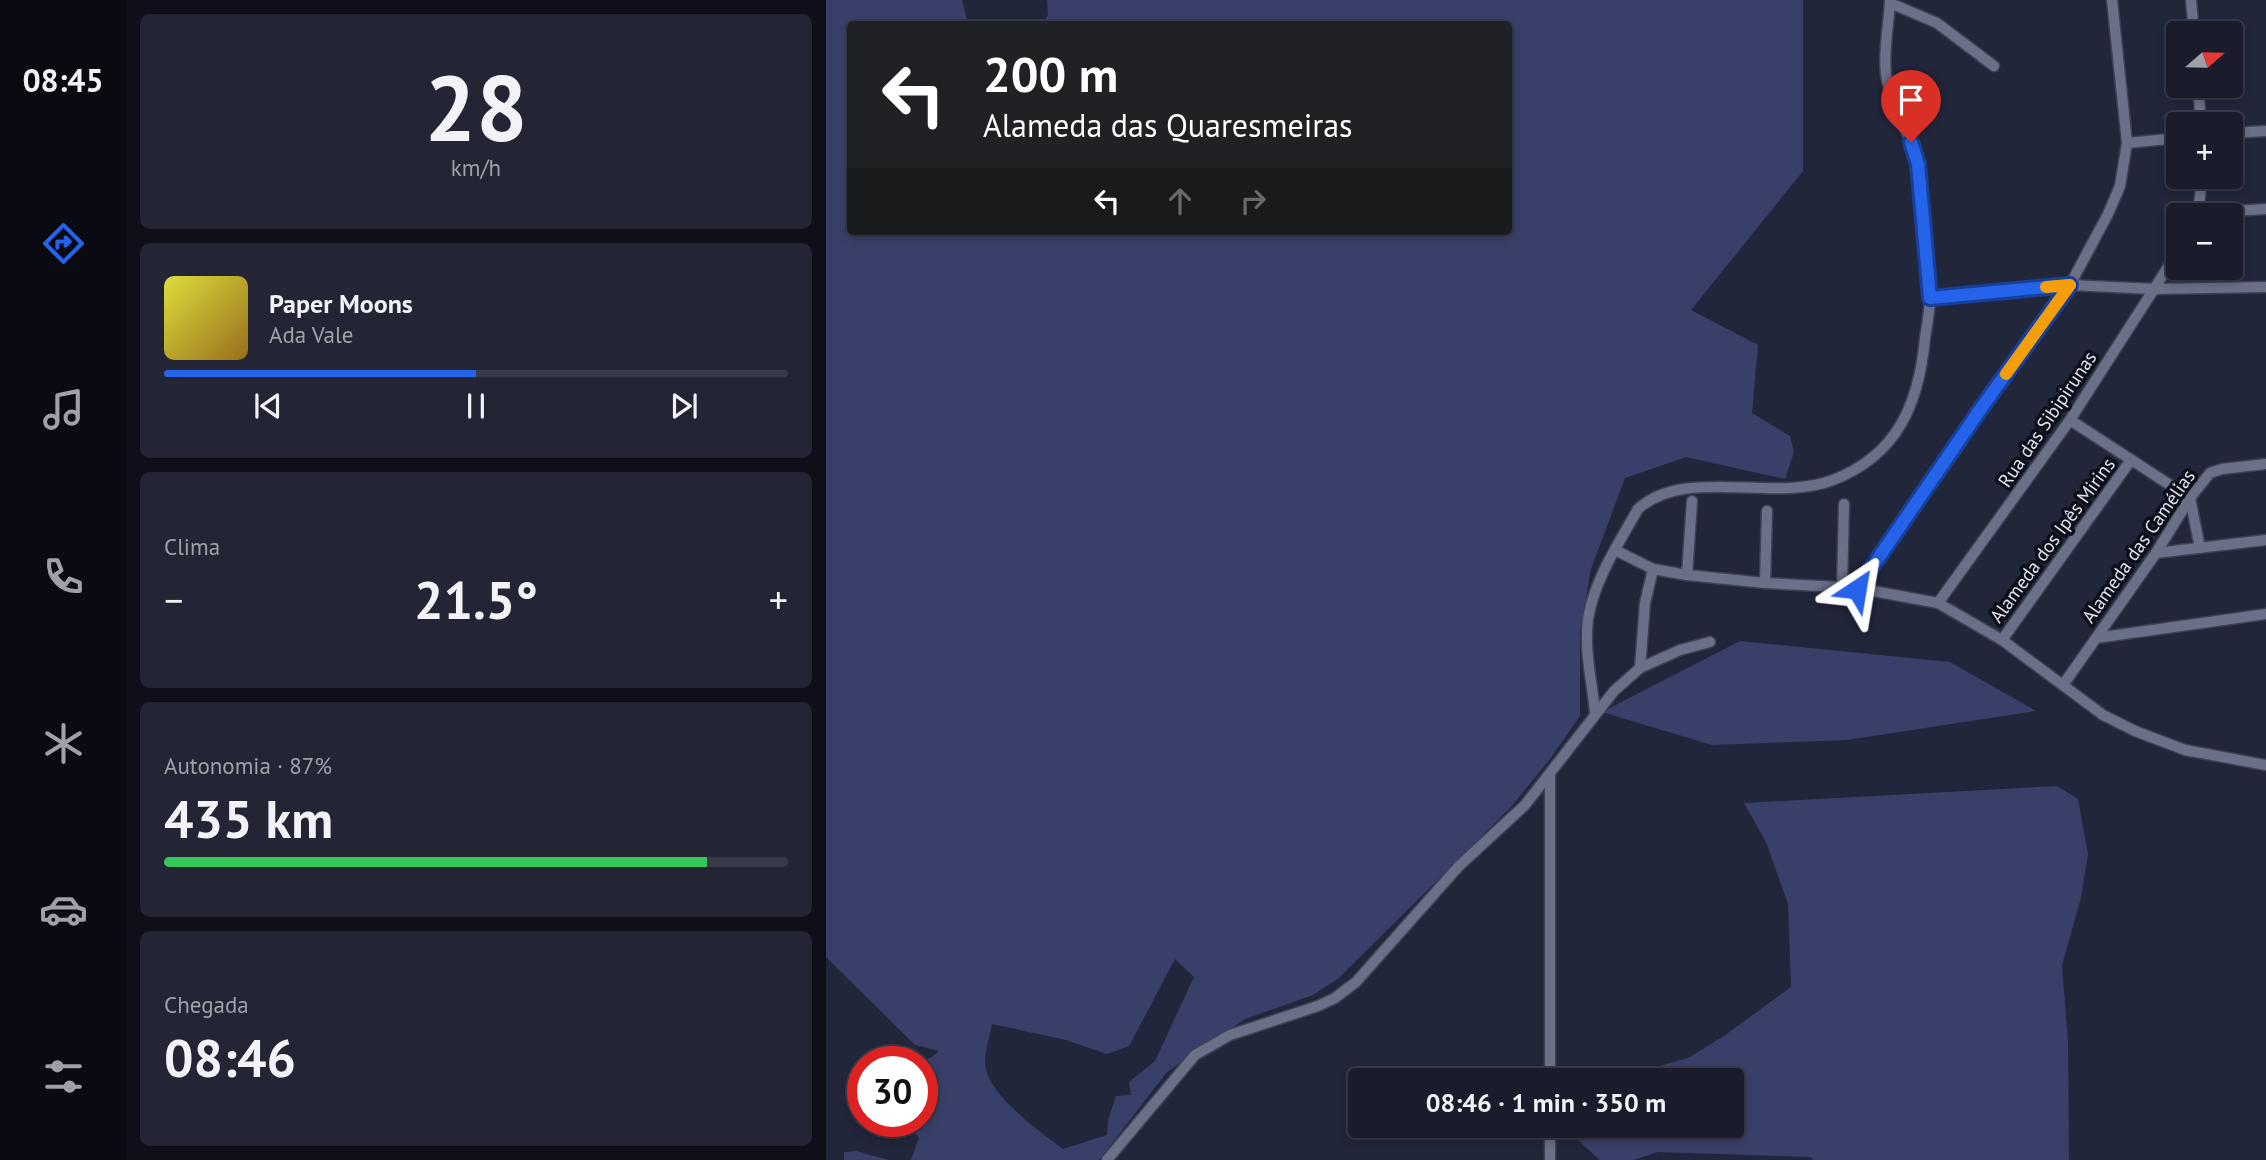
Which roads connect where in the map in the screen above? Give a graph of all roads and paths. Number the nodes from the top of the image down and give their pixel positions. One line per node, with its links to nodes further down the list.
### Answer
1 (2112, 0): 9 (street)
2 (2191, 0): 4 (street)
3 (1890, 2): 5 (street); 16 (street)
4 (2192, 21)
5 (1994, 66)
6 (2266, 131): 7 (street)
7 (2243, 132)
8 (2166, 139): 9 (street)
9 (2127, 143): 13 (street)
10 (2266, 209): 11 (street)
11 (2243, 211)
12 (2166, 270): 15 (street, Rua das Sibipirunas)
13 (2070, 285): 15 (street); 16 (street); 32 (street)
14 (2266, 287): 15 (street)
15 (2154, 289): 17 (street, Rua das Sibipirunas)
16 (1930, 298): 26 (street)
17 (2070, 421): 18 (street); 33 (street, Rua das Sibipirunas)
18 (2131, 460): 20 (street); 36 (street, Alameda dos Ipês Mirins)
19 (2266, 464): 20 (street, Alameda das Camélias)
20 (2190, 498): 25 (street); 27 (street, Alameda das Camélias)
21 (1692, 501): 29 (street)
22 (1844, 504): 31 (street)
23 (1767, 511): 30 (street)
24 (2266, 540): 25 (street)
25 (2200, 548): 27 (street)
26 (1615, 550): 28 (street); 40 (street)
27 (2156, 554): 35 (street, Alameda das Camélias)
28 (1653, 569): 29 (street); 38 (street)
29 (1688, 575): 30 (street)
30 (1765, 583): 31 (street)
31 (1842, 588): 32 (street)
32 (1857, 589): 33 (street)
33 (1938, 603): 36 (street)
34 (2266, 614): 35 (street)
35 (2096, 638): 39 (street, Alameda das Camélias)
36 (2002, 640): 39 (street)
37 (1710, 642): 38 (street)
38 (1640, 668): 40 (street)
39 (2063, 685): 41 (street)
40 (1595, 712): 42 (street)
41 (2266, 765)
42 (1550, 773): 43 (street); 45 (street)
43 (1550, 1068)
44 (1550, 1138): 46 (street)
45 (1107, 1160)
46 (1550, 1160)

